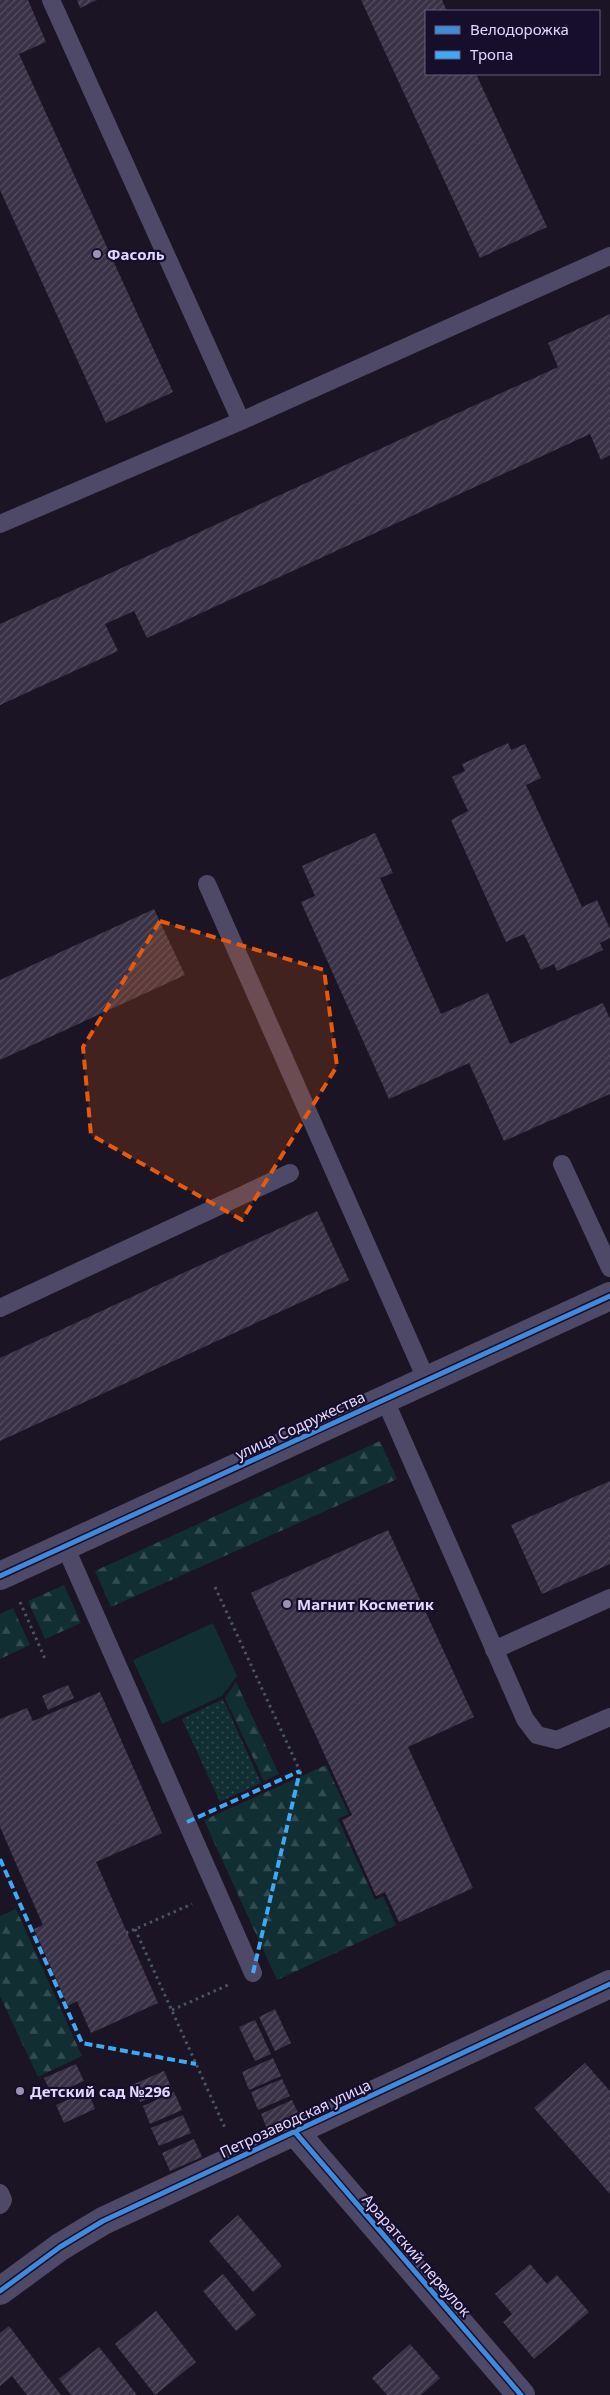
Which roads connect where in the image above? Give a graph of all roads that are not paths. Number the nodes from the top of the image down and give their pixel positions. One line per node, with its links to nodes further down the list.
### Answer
1 (51, 0): 3 (lane)
2 (610, 256): 3 (lane)
3 (241, 421): 4 (lane)
4 (0, 524)
5 (207, 884): 11 (lane)
6 (562, 1164): 8 (lane)
7 (290, 1173): 10 (lane)
8 (610, 1268)
9 (610, 1296): 11 (street, улица Содружества)
10 (0, 1308)
11 (427, 1380): 12 (street, улица Содружества)
12 (384, 1400): 13 (street, улица Содружества); 16 (lane)
13 (65, 1546): 14 (street, улица Содружества); 18 (lane)
14 (4, 1574)
15 (610, 1598): 16 (lane)
16 (494, 1650): 17 (lane)
17 (610, 1716)
18 (253, 1973)
19 (610, 1984): 20 (street, Петрозаводская улица)
20 (295, 2132): 23 (street, Петрозаводская улица); 24 (street, Араратский переулок)
21 (0, 2193): 22 (lane)
22 (0, 2204)
23 (0, 2291)
24 (521, 2395)

